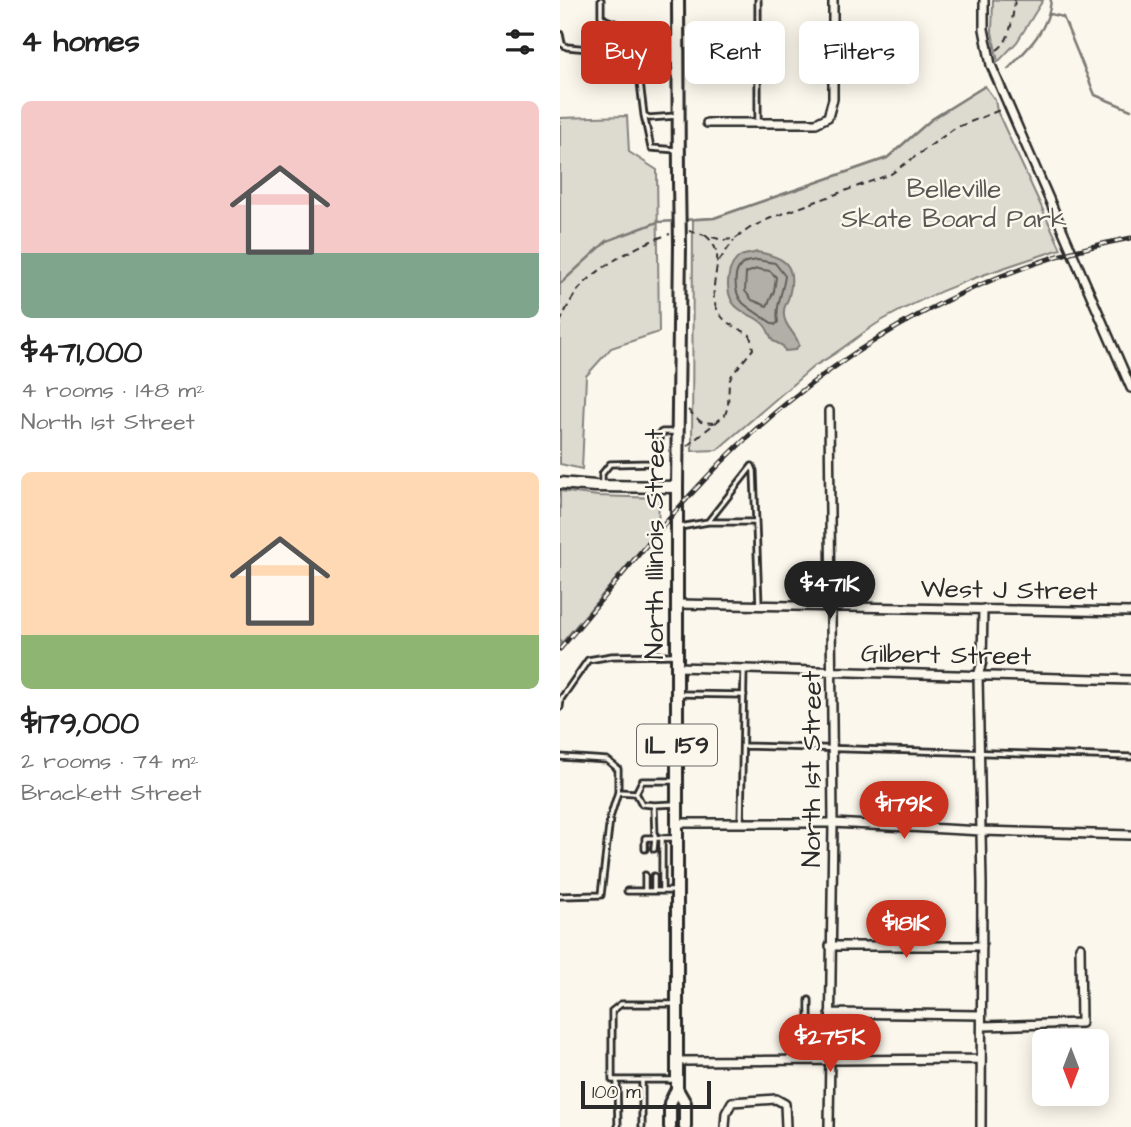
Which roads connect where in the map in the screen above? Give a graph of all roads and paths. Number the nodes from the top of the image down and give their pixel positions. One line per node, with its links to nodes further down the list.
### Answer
1 (601, 0): 7 (lane)
2 (678, 0): 12 (main road, North Illinois Street / IL 159)
3 (758, 0): 14 (lane)
4 (833, 0): 14 (street)
5 (984, 0): 11 (street)
6 (1015, 0): 10 (path)
7 (609, 21)
8 (560, 34): 9 (lane)
9 (561, 45): 13 (lane)
10 (995, 51)
11 (1006, 105): 20 (path); 23 (street)
12 (680, 115): 13 (lane); 16 (main road, North Illinois Street / IL 159)
13 (644, 116): 16 (lane)
14 (758, 122): 15 (street)
15 (707, 123)
16 (679, 150): 24 (main road, North Illinois Street / IL 159, bridge)
17 (686, 231): 19 (path)
18 (676, 232): 22 (path)
19 (705, 234): 20 (path); 21 (path)
20 (735, 239): 21 (path)
21 (718, 262): 26 (path)
22 (560, 323)
23 (1131, 388)
24 (678, 401): 26 (path); 27 (main road, North Illinois Street / IL 159)
25 (830, 411): 37 (street, North 1st Street)
26 (717, 423): 28 (path)
27 (677, 432): 30 (lane); 31 (main road, North Illinois Street / IL 159)
28 (692, 443)
29 (560, 483): 30 (street)
30 (602, 486): 31 (street)
31 (677, 487): 34 (main road, North Illinois Street / IL 159)
32 (708, 522): 33 (lane); 33 (lane); 34 (lane)
33 (755, 522): 36 (lane)
34 (677, 527): 35 (main road, North Illinois Street / IL 159)
35 (677, 604): 36 (street, West J Street); 40 (main road, North Illinois Street / IL 159)
36 (759, 605): 37 (street, West J Street)
37 (832, 607): 38 (street, West J Street); 43 (street, North 1st Street)
38 (983, 610): 39 (street, West J Street); 44 (street)
39 (1131, 612)
40 (677, 655): 41 (main road, North Illinois Street / IL 159); 48 (lane)
41 (677, 667): 42 (street, Gilbert Street); 46 (main road, North Illinois Street / IL 159)
42 (744, 669): 43 (street, Gilbert Street); 47 (lane)
43 (832, 672): 44 (street, Gilbert Street); 50 (street, North 1st Street)
44 (978, 676): 45 (street, Gilbert Street); 51 (street)
45 (1131, 680)
46 (677, 694): 47 (lane); 54 (main road, North Illinois Street / IL 159)
47 (744, 695): 49 (lane)
48 (560, 706)
49 (743, 746): 50 (lane); 59 (lane)
50 (832, 749): 51 (lane); 60 (street, North 1st Street)
51 (978, 754): 53 (lane); 62 (street)
52 (560, 757): 55 (lane)
53 (1131, 757)
54 (678, 781): 56 (lane); 58 (main road, North Illinois Street / IL 159)
55 (618, 792): 56 (lane); 76 (lane)
56 (636, 793): 57 (lane)
57 (654, 804): 58 (lane); 64 (lane)
58 (678, 804): 61 (main road, North Illinois Street / IL 159)
59 (741, 823): 60 (street); 61 (street)
60 (833, 823): 62 (street); 77 (street, North 1st Street)
61 (678, 824): 66 (main road, North Illinois Street / IL 159)
62 (982, 831): 63 (street); 78 (street)
63 (1131, 835)
64 (654, 838): 65 (lane); 67 (lane); 68 (lane)
65 (662, 838): 66 (lane); 74 (lane)
66 (678, 838): 75 (main road, North Illinois Street / IL 159)
67 (645, 849)
68 (654, 849)
69 (645, 875): 72 (lane)
70 (654, 876): 73 (lane)
71 (627, 891): 72 (lane)
72 (645, 891): 73 (lane)
73 (654, 891): 74 (lane)
74 (662, 891): 75 (lane)
75 (678, 891): 81 (main road, North Illinois Street / IL 159)
76 (560, 896)
77 (830, 946): 78 (street); 82 (street, North 1st Street)
78 (982, 946): 83 (street)
79 (1080, 947): 84 (street)
80 (809, 1000): 86 (lane)
81 (678, 1003): 88 (main road, North Illinois Street / IL 159); 89 (lane)
82 (830, 1013): 83 (street); 87 (street, North 1st Street)
83 (981, 1015): 84 (street)
84 (983, 1026): 85 (street)
85 (981, 1059): 87 (street); 99 (street)
86 (809, 1060): 87 (street); 88 (street)
87 (830, 1060): 98 (street, North 1st Street)
88 (678, 1061): 91 (main road, North Illinois Street / IL 159)
89 (617, 1080): 90 (lane); 92 (lane)
90 (642, 1080): 91 (lane); 93 (lane)
91 (678, 1084): 94 (main road, North Illinois Street / IL 159); 95 (main road, North Illinois Street / IL 159)
92 (618, 1127)
93 (642, 1127)
94 (670, 1127)
95 (685, 1127)
96 (725, 1127): 97 (street)
97 (786, 1127)
98 (829, 1127)
99 (981, 1127)

